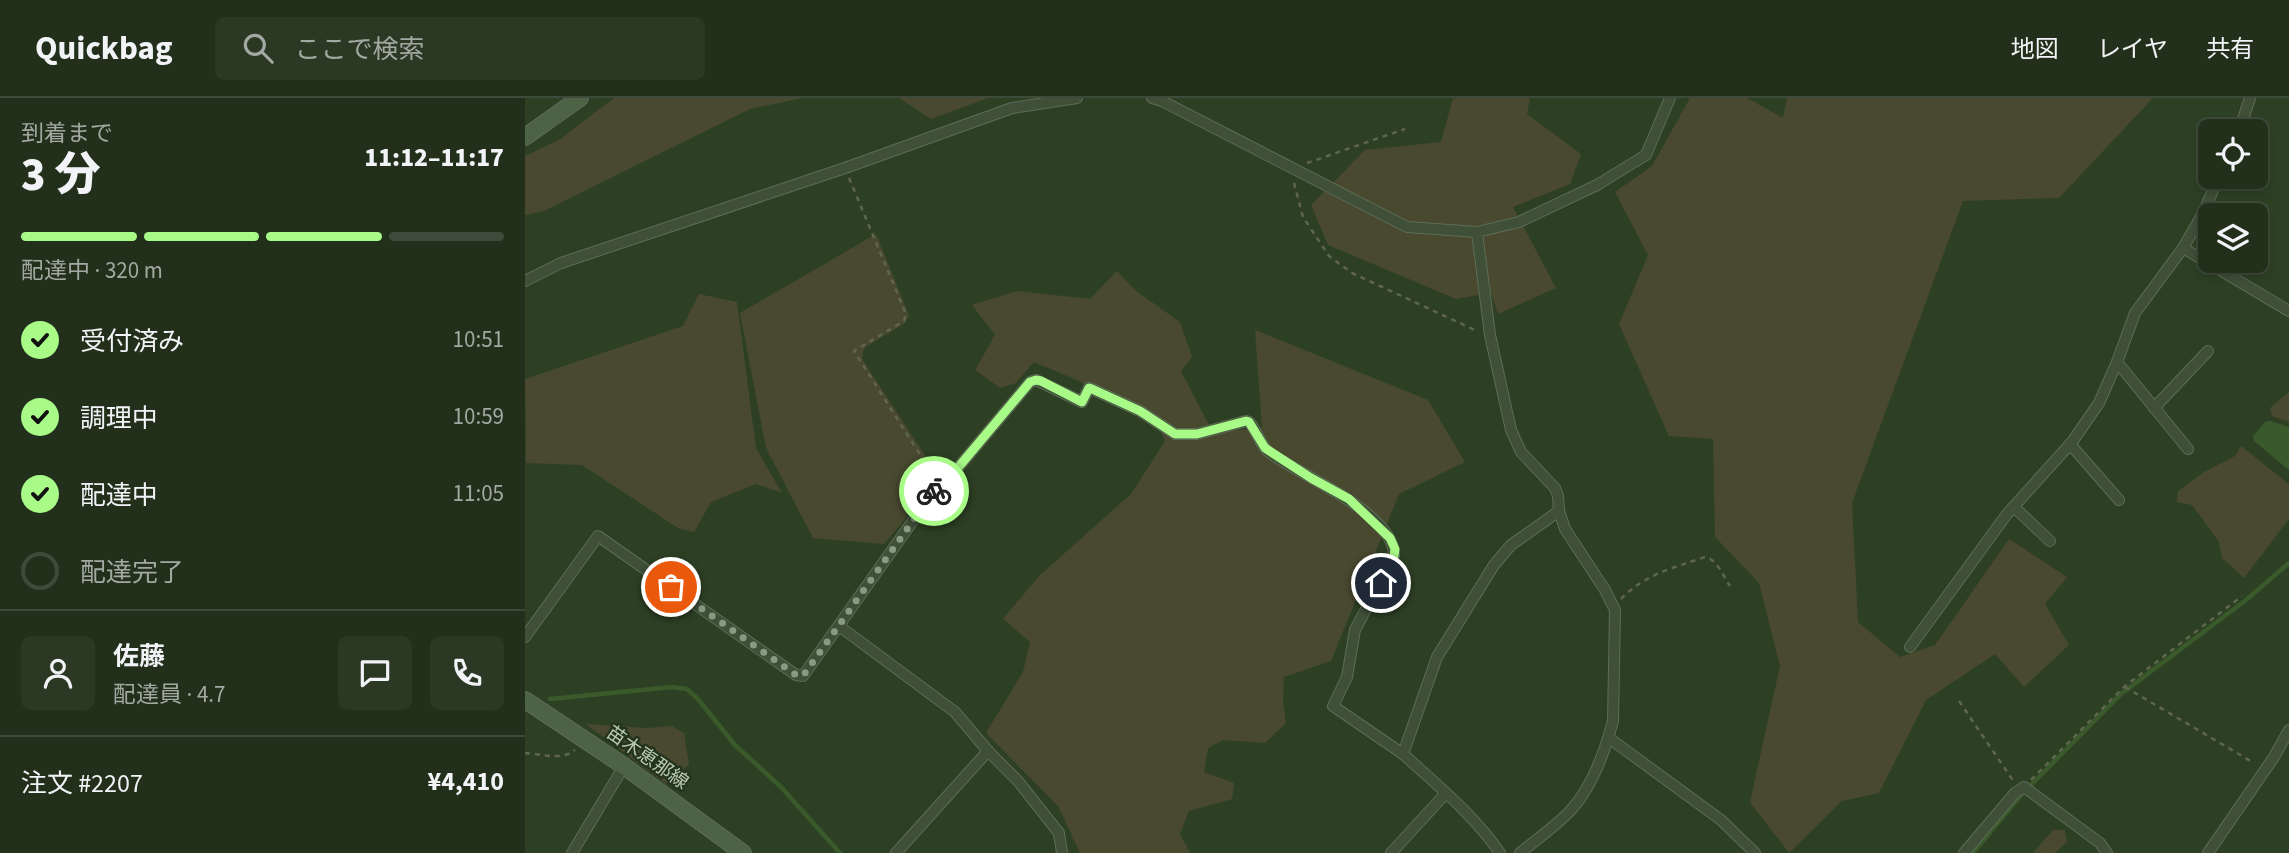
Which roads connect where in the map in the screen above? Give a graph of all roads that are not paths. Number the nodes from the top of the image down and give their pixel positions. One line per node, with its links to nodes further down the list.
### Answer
1 (580, 98): 7 (main road)
2 (1077, 98): 11 (street)
3 (1152, 98): 9 (street)
4 (1670, 98): 9 (street)
5 (2250, 98): 6 (street)
6 (2243, 119)
7 (525, 137)
8 (2214, 189): 10 (street)
9 (1476, 232): 20 (street)
10 (2183, 248): 12 (street); 14 (street)
11 (525, 281)
12 (2289, 311)
13 (2208, 351): 15 (street)
14 (2117, 362): 15 (street); 16 (street)
15 (2154, 408): 17 (street)
16 (2070, 444): 18 (street); 19 (street)
17 (2188, 449)
18 (2119, 500)
19 (2014, 507): 21 (street); 24 (street)
20 (1559, 511): 27 (street); 29 (street)
21 (2050, 541)
22 (839, 626): 23 (street); 28 (street); 29 (street)
23 (525, 637)
24 (1910, 647)
25 (525, 700): 30 (main road, 苗木恵那線)
26 (2289, 730): 42 (street)
27 (1609, 738): 38 (street); 39 (street)
28 (988, 751): 34 (street); 35 (street)
29 (1403, 754): 31 (street)
30 (624, 766): 32 (street); 33 (main road, 苗木恵那線)
31 (1446, 793): 36 (street); 37 (street)
32 (572, 853)
33 (743, 853)
34 (896, 853)
35 (1062, 853)
36 (1391, 853)
37 (1500, 853)
38 (1520, 853)
39 (1755, 853)
40 (1964, 853): 41 (street)
41 (2107, 853)
42 (2208, 853)

